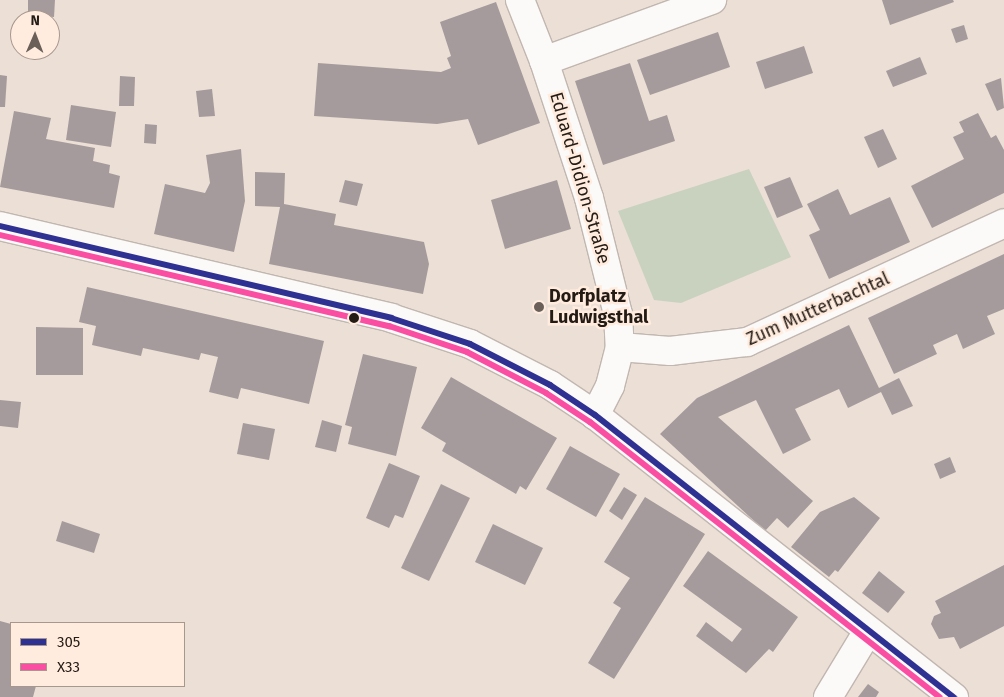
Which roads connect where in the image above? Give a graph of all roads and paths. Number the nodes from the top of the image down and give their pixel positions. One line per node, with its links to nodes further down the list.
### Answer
1 (520, 0): 3 (street, Eduard-Didion-Straße)
2 (712, 0): 3 (street)
3 (544, 61): 6 (street, Eduard-Didion-Straße)
4 (1004, 223): 6 (street, Zum Mutterbachtal)
5 (0, 226): 7 (street)
6 (620, 347): 7 (street, Eduard-Didion-Straße)
7 (595, 415): 8 (street)
8 (868, 631): 9 (street); 10 (street)
9 (828, 697)
10 (954, 697)

